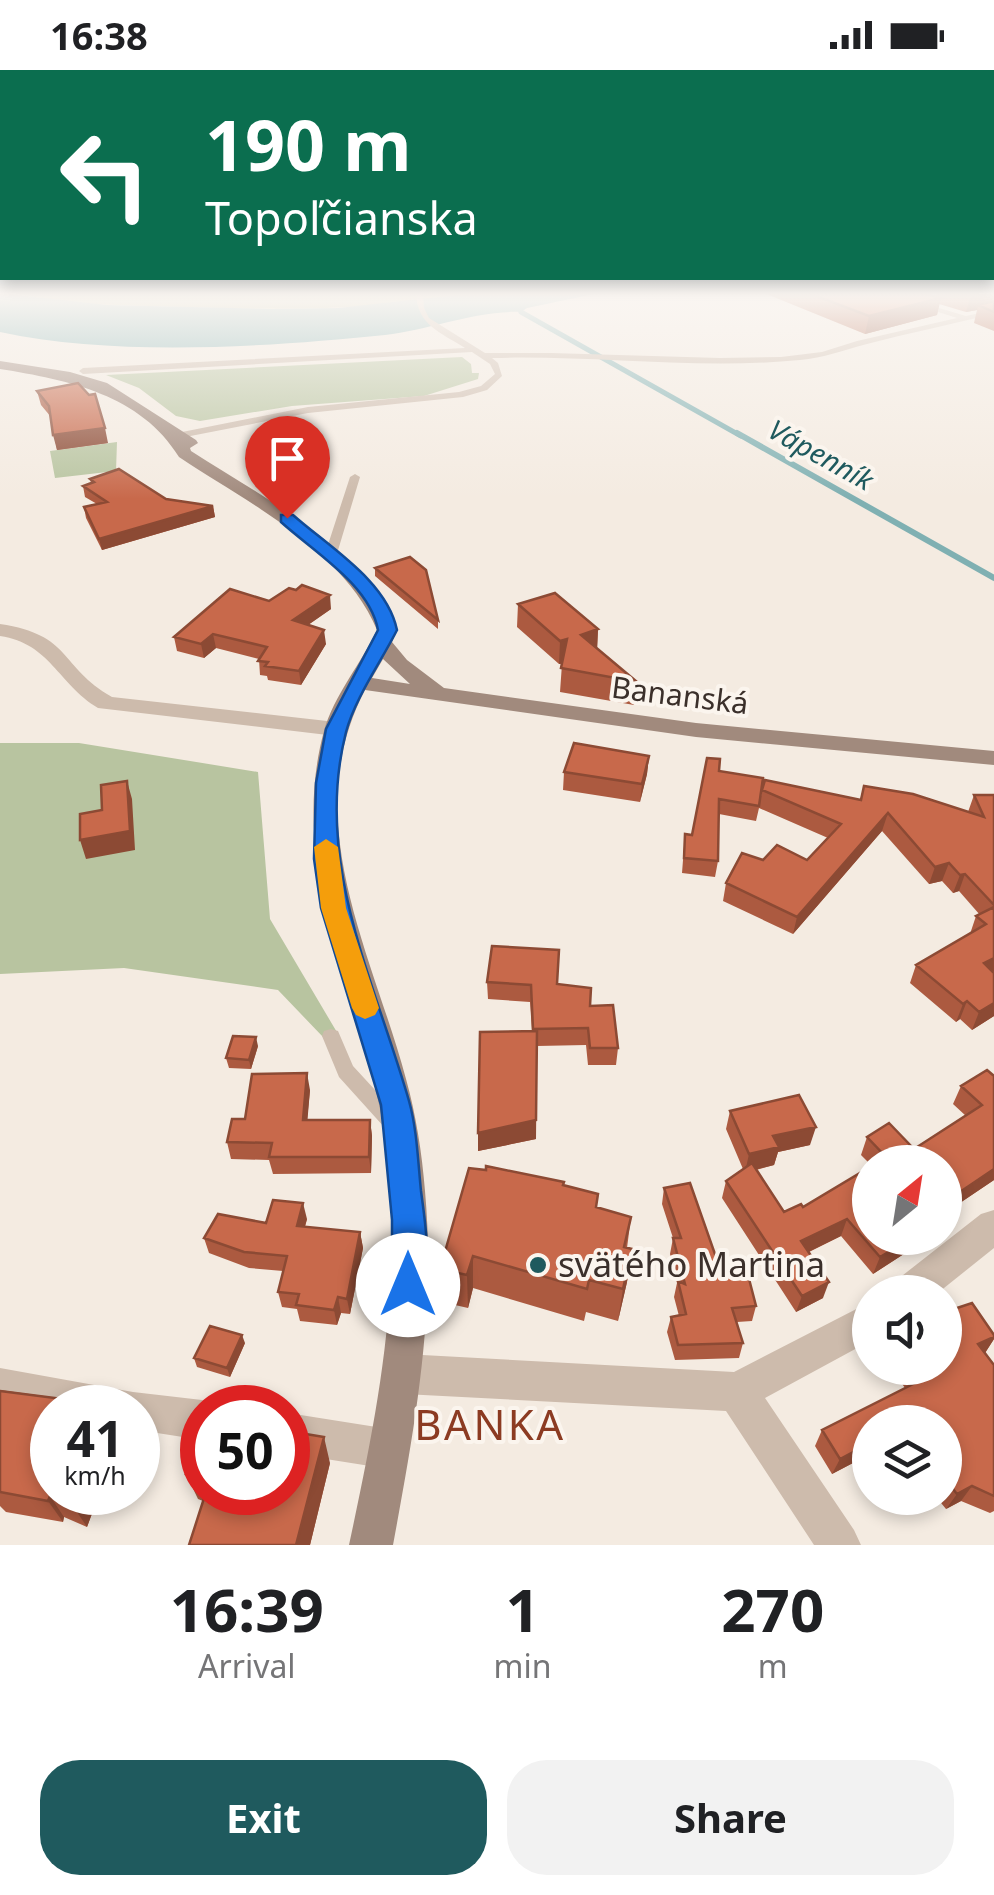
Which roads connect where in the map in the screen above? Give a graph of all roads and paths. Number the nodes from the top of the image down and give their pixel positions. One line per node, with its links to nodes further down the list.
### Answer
1 (273, 362): 6 (lane)
2 (492, 362): 7 (lane)
3 (664, 362): 4 (lane)
4 (711, 362)
5 (0, 365): 7 (main road)
6 (83, 371)
7 (175, 436): 9 (main road)
8 (355, 477): 9 (lane)
9 (330, 556): 11 (main road)
10 (0, 630): 14 (street)
11 (382, 643): 12 (main road); 13 (main road)
12 (359, 683): 13 (main road, Bananská); 14 (main road)
13 (440, 694): 15 (main road, Bananská)
14 (336, 729): 17 (main road)
15 (994, 758)
16 (331, 1036): 17 (lane)
17 (401, 1132): 21 (main road)
18 (994, 1226): 19 (street)
19 (932, 1275)
20 (852, 1331): 23 (street)
21 (404, 1374): 23 (street); 26 (main road)
22 (0, 1388): 24 (street)
23 (737, 1392): 28 (street)
24 (30, 1393)
25 (310, 1436): 26 (street)
26 (389, 1449): 27 (main road)
27 (371, 1545)
28 (839, 1545)

